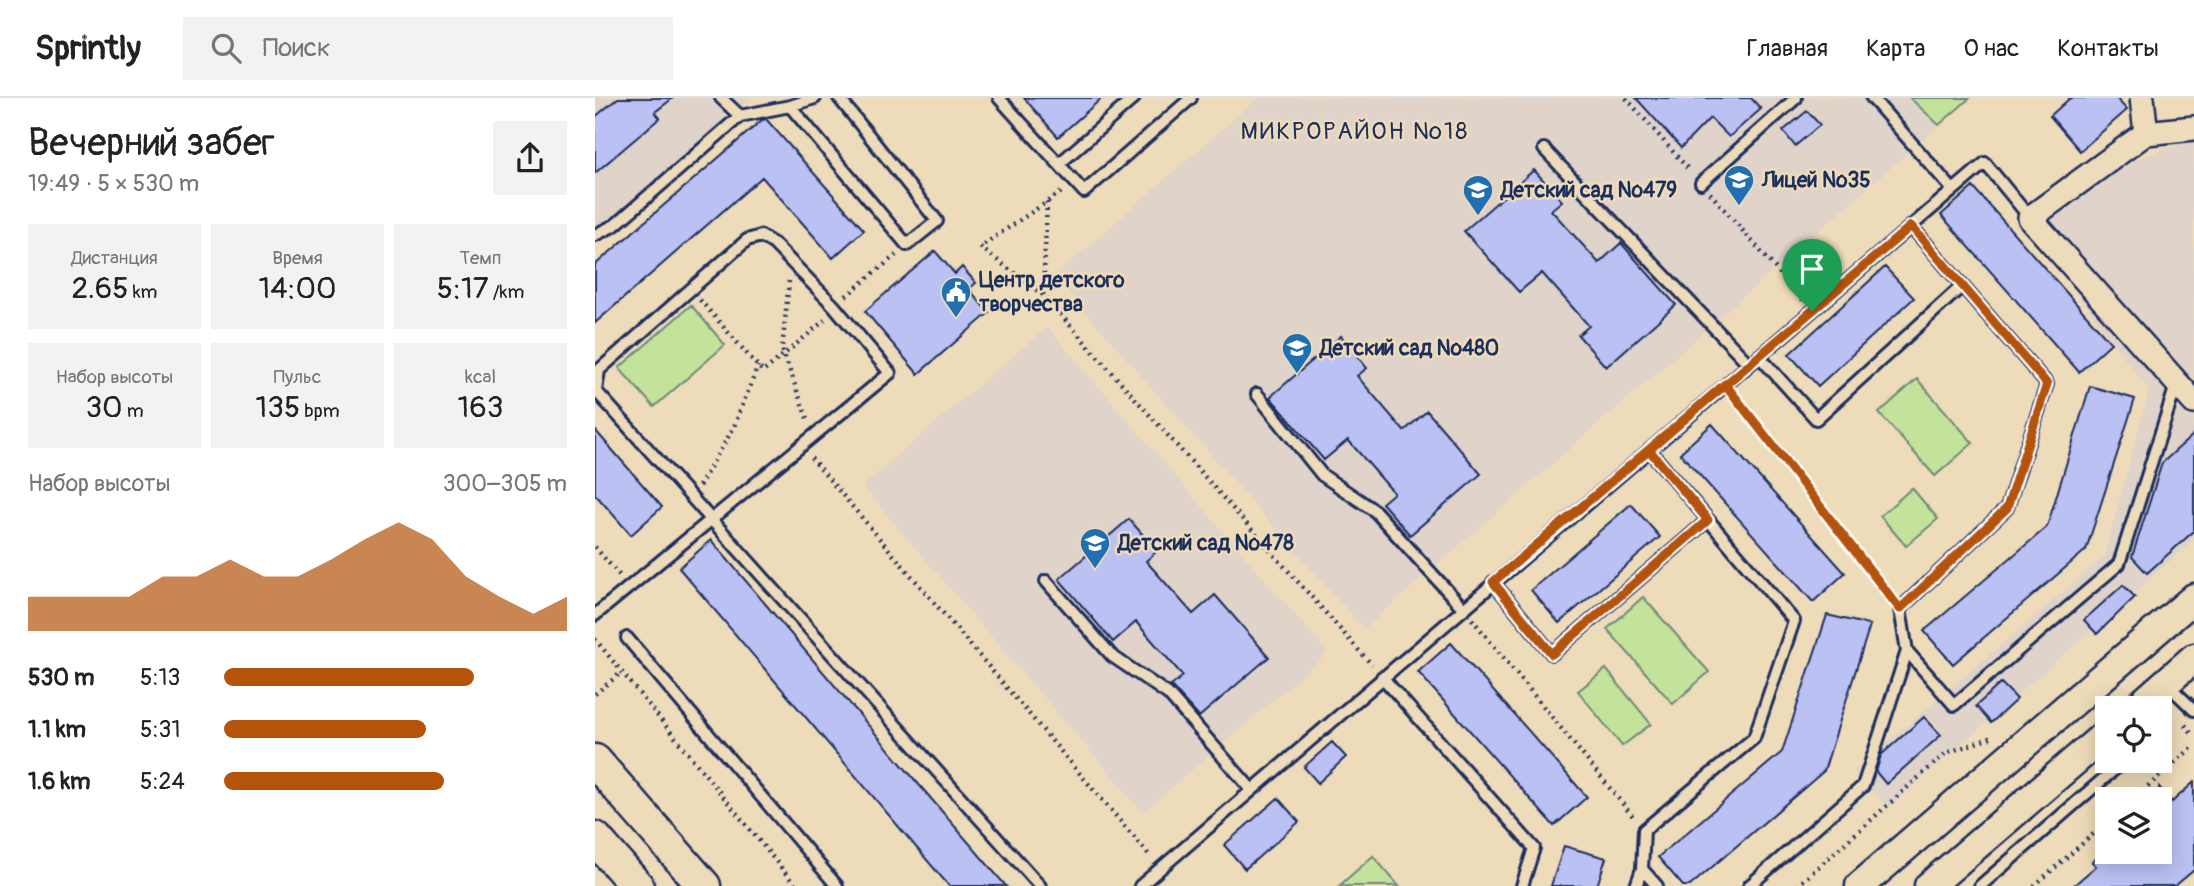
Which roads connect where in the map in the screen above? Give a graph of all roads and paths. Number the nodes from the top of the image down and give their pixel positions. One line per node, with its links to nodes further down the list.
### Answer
1 (721, 98): 12 (lane)
2 (815, 98): 11 (lane)
3 (839, 98): 24 (lane)
4 (999, 98): 16 (lane)
5 (1134, 98): 16 (lane)
6 (1191, 98): 17 (lane)
7 (1626, 98): 18 (path)
8 (1796, 98): 18 (lane)
9 (1872, 98): 19 (lane)
10 (2142, 98): 14 (street)
11 (790, 106): 12 (lane); 24 (lane)
12 (740, 116): 23 (lane)
13 (2194, 128): 14 (street)
14 (2146, 133): 21 (street)
15 (1544, 149): 33 (lane)
16 (1059, 164): 17 (lane)
17 (1075, 183): 20 (path)
18 (1701, 183): 30 (path)
19 (1953, 190): 21 (lane); 22 (lane)
20 (1047, 202): 28 (path); 28 (path)
21 (2030, 218): 35 (street)
22 (1911, 226): 26 (lane); 30 (lane)
23 (595, 235)
24 (907, 245): 29 (path)
25 (792, 262): 27 (lane); 29 (lane); 31 (path)
26 (1962, 286): 32 (lane); 51 (lane)
27 (691, 289): 34 (path); 42 (lane)
28 (1043, 295): 59 (path)
29 (835, 308): 31 (path); 39 (lane)
30 (1812, 311): 32 (lane)
31 (783, 355): 34 (path); 39 (path)
32 (1759, 356): 33 (lane)
33 (1749, 364): 36 (lane)
34 (758, 366): 42 (path)
35 (2177, 382): 38 (street); 56 (lane)
36 (1725, 384): 41 (lane); 51 (path)
37 (1257, 394): 50 (lane)
38 (2194, 402)
39 (814, 436): 40 (lane)
40 (801, 446): 44 (lane); 74 (path)
41 (1649, 450): 43 (lane); 47 (lane)
42 (692, 499): 44 (lane)
43 (1708, 520): 47 (lane); 71 (lane)
44 (710, 521): 48 (lane); 80 (lane)
45 (595, 547): 48 (path)
46 (1046, 581): 70 (lane)
47 (1493, 582): 50 (lane)
48 (629, 587): 52 (lane)
49 (2194, 598): 55 (street)
50 (1463, 608): 59 (lane); 71 (path)
51 (1900, 609): 56 (lane)
52 (595, 615)
53 (627, 638): 79 (lane)
54 (595, 639): 58 (path)
55 (2135, 649): 60 (street); 87 (street)
56 (1907, 651): 85 (lane)
57 (2194, 658): 60 (street)
58 (622, 672): 61 (path); 78 (path)
59 (1382, 677): 70 (lane); 82 (lane)
60 (2166, 683): 62 (street); 63 (lane)
61 (595, 694)
62 (2151, 696)
63 (2194, 710)
64 (2002, 730): 86 (path)
65 (2095, 743): 88 (street)
66 (2194, 746): 69 (path)
67 (595, 761): 77 (main road)
68 (2110, 773): 89 (lane)
69 (2147, 787)
70 (1252, 790): 74 (lane)
71 (1644, 830): 75 (lane)
72 (2095, 832): 90 (path)
73 (595, 838): 76 (main road)
74 (1160, 869): 81 (lane)
75 (1641, 869): 83 (lane); 84 (lane)
76 (637, 886)
77 (704, 886)
78 (796, 886)
79 (837, 886)
80 (1040, 886)
81 (1140, 886)
82 (1522, 886)
83 (1636, 886)
84 (1657, 886)
85 (1749, 886)
86 (1797, 886)
87 (1860, 886)
88 (1929, 886)
89 (1980, 886)
90 (2033, 886)

